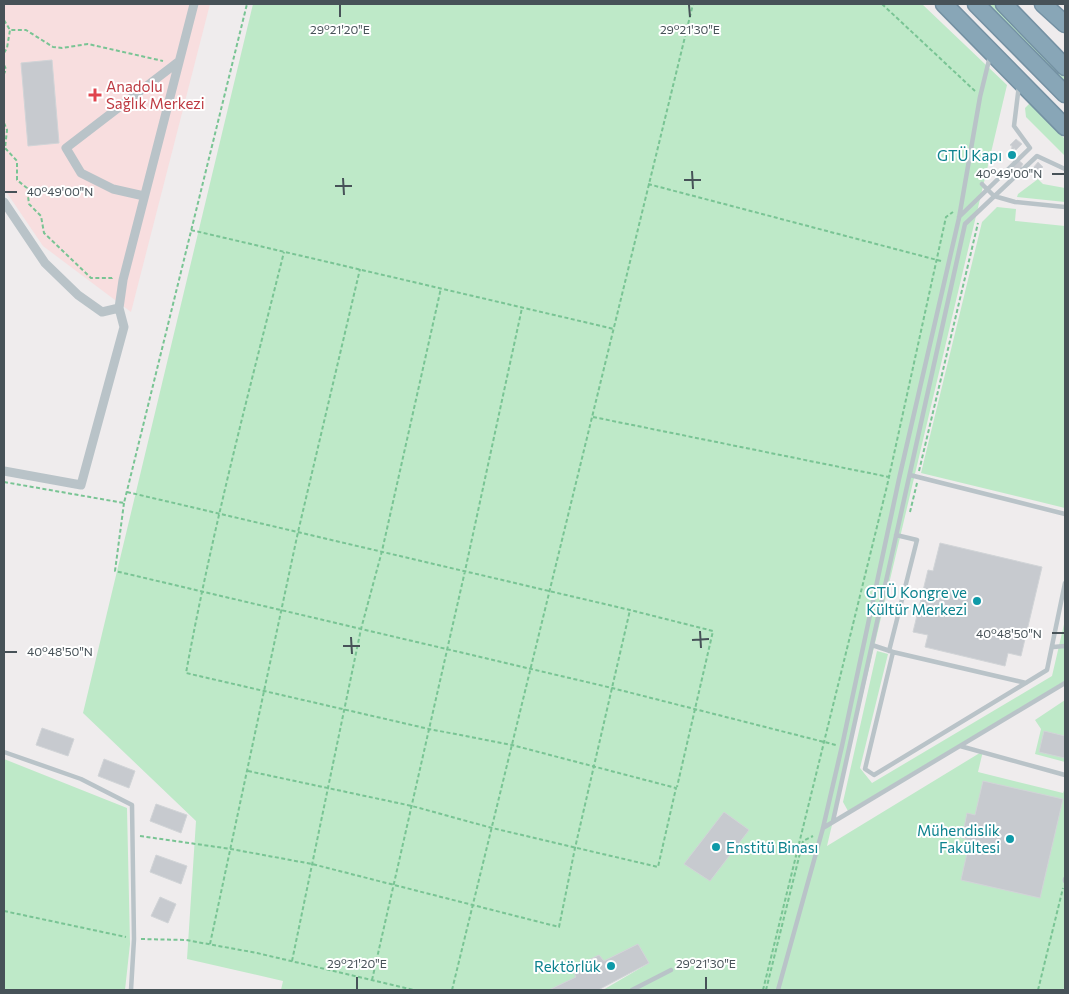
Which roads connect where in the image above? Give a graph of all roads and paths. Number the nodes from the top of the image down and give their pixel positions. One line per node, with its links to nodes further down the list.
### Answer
1 (194, 4): 16 (street)
2 (247, 4): 39 (path)
3 (693, 4): 29 (path)
4 (882, 4): 22 (path)
5 (944, 4): 13 (highway)
6 (976, 4): 21 (highway)
7 (1004, 4): 12 (highway)
8 (1043, 4): 10 (highway)
9 (4, 20): 11 (path)
10 (1065, 24)
11 (10, 30): 14 (path); 16 (path)
12 (1044, 45): 15 (highway); 18 (highway)
13 (991, 52): 20 (highway); 22 (lane)
14 (4, 53)
15 (1065, 55)
16 (178, 62): 32 (street); 32 (street)
17 (4, 65): 19 (path)
18 (1065, 67)
19 (4, 74)
20 (1019, 81): 25 (highway); 26 (lane)
21 (1065, 94)
22 (980, 96): 35 (lane)
23 (4, 99): 24 (path)
24 (4, 108)
25 (1065, 127)
26 (1030, 148): 27 (lane); 31 (lane)
27 (1037, 156): 28 (lane); 33 (lane)
28 (1065, 169)
29 (648, 184): 41 (path); 47 (path)
30 (982, 184): 31 (lane)
31 (987, 190): 33 (lane); 37 (lane)
32 (144, 196): 45 (street)
33 (994, 196): 36 (lane); 50 (lane)
34 (4, 202): 45 (street)
35 (962, 203): 37 (lane); 41 (path)
36 (1065, 207)
37 (959, 218): 42 (lane)
38 (979, 220): 52 (path)
39 (191, 230): 40 (path); 54 (path)
40 (284, 252): 43 (path); 56 (path)
41 (937, 260): 42 (path); 51 (path)
42 (948, 263): 84 (lane)
43 (360, 270): 44 (path); 58 (path)
44 (441, 288): 46 (path); 61 (path)
45 (118, 308): 49 (street)
46 (522, 308): 47 (path); 62 (path)
47 (614, 329): 48 (path)
48 (593, 417): 51 (path); 64 (path)
49 (4, 471)
50 (910, 475): 52 (lane); 59 (lane)
51 (889, 477): 82 (path)
52 (918, 477): 57 (lane); 60 (path)
53 (4, 482): 55 (path)
54 (127, 492): 55 (path); 56 (path)
55 (124, 503): 65 (path)
56 (218, 513): 58 (path); 65 (path)
57 (1065, 514)
58 (298, 532): 61 (path); 67 (path)
59 (896, 535): 60 (lane); 69 (lane)
60 (904, 537): 73 (lane)
61 (382, 551): 62 (path); 68 (path)
62 (465, 571): 64 (path); 72 (path)
63 (1065, 583): 71 (lane)
64 (550, 591): 66 (path); 74 (path)
65 (201, 592): 67 (path); 78 (path)
66 (630, 610): 77 (path); 80 (path)
67 (282, 611): 68 (path); 78 (path)
68 (361, 629): 72 (path); 79 (path)
69 (872, 645): 73 (lane); 93 (lane)
70 (1065, 646): 71 (lane)
71 (1053, 647): 75 (lane)
72 (447, 650): 74 (path); 81 (path)
73 (891, 652): 75 (lane); 75 (lane)
74 (531, 669): 77 (path); 83 (path)
75 (1026, 683)
76 (1065, 683): 85 (lane)
77 (612, 688): 80 (path); 87 (path)
78 (265, 690): 79 (path); 88 (path)
79 (344, 709): 81 (path); 90 (path)
80 (695, 709): 82 (path); 91 (path)
81 (429, 729): 83 (path); 92 (path)
82 (824, 742): 84 (path); 113 (path)
83 (512, 745): 87 (path); 94 (path)
84 (842, 746): 95 (lane)
85 (960, 746): 89 (lane); 93 (lane)
86 (4, 752): 96 (lane)
87 (594, 766): 91 (path); 97 (path)
88 (248, 770): 90 (path); 98 (path)
89 (1065, 775)
90 (328, 787): 92 (path); 99 (path)
91 (676, 788): 97 (path)
92 (412, 806): 94 (path); 101 (path)
93 (833, 821): 95 (lane)
94 (492, 828): 97 (path); 102 (path)
95 (822, 830): 113 (path); 114 (lane)
96 (133, 835): 98 (path); 104 (lane)
97 (575, 848): 102 (path)
98 (231, 849): 99 (path); 105 (path)
99 (312, 864): 101 (path); 106 (path)
100 (1065, 880): 115 (path)
101 (394, 884): 102 (path); 108 (path)
102 (473, 906): 111 (path)
103 (4, 911): 104 (path)
104 (134, 939): 105 (path); 109 (lane)
105 (210, 944): 106 (path)
106 (292, 961): 108 (path)
107 (671, 970): 112 (lane)
108 (372, 980): 110 (path)
109 (131, 990)
110 (414, 990)
111 (452, 990)
112 (632, 990)
113 (765, 990)
114 (778, 990)
115 (1038, 990)

